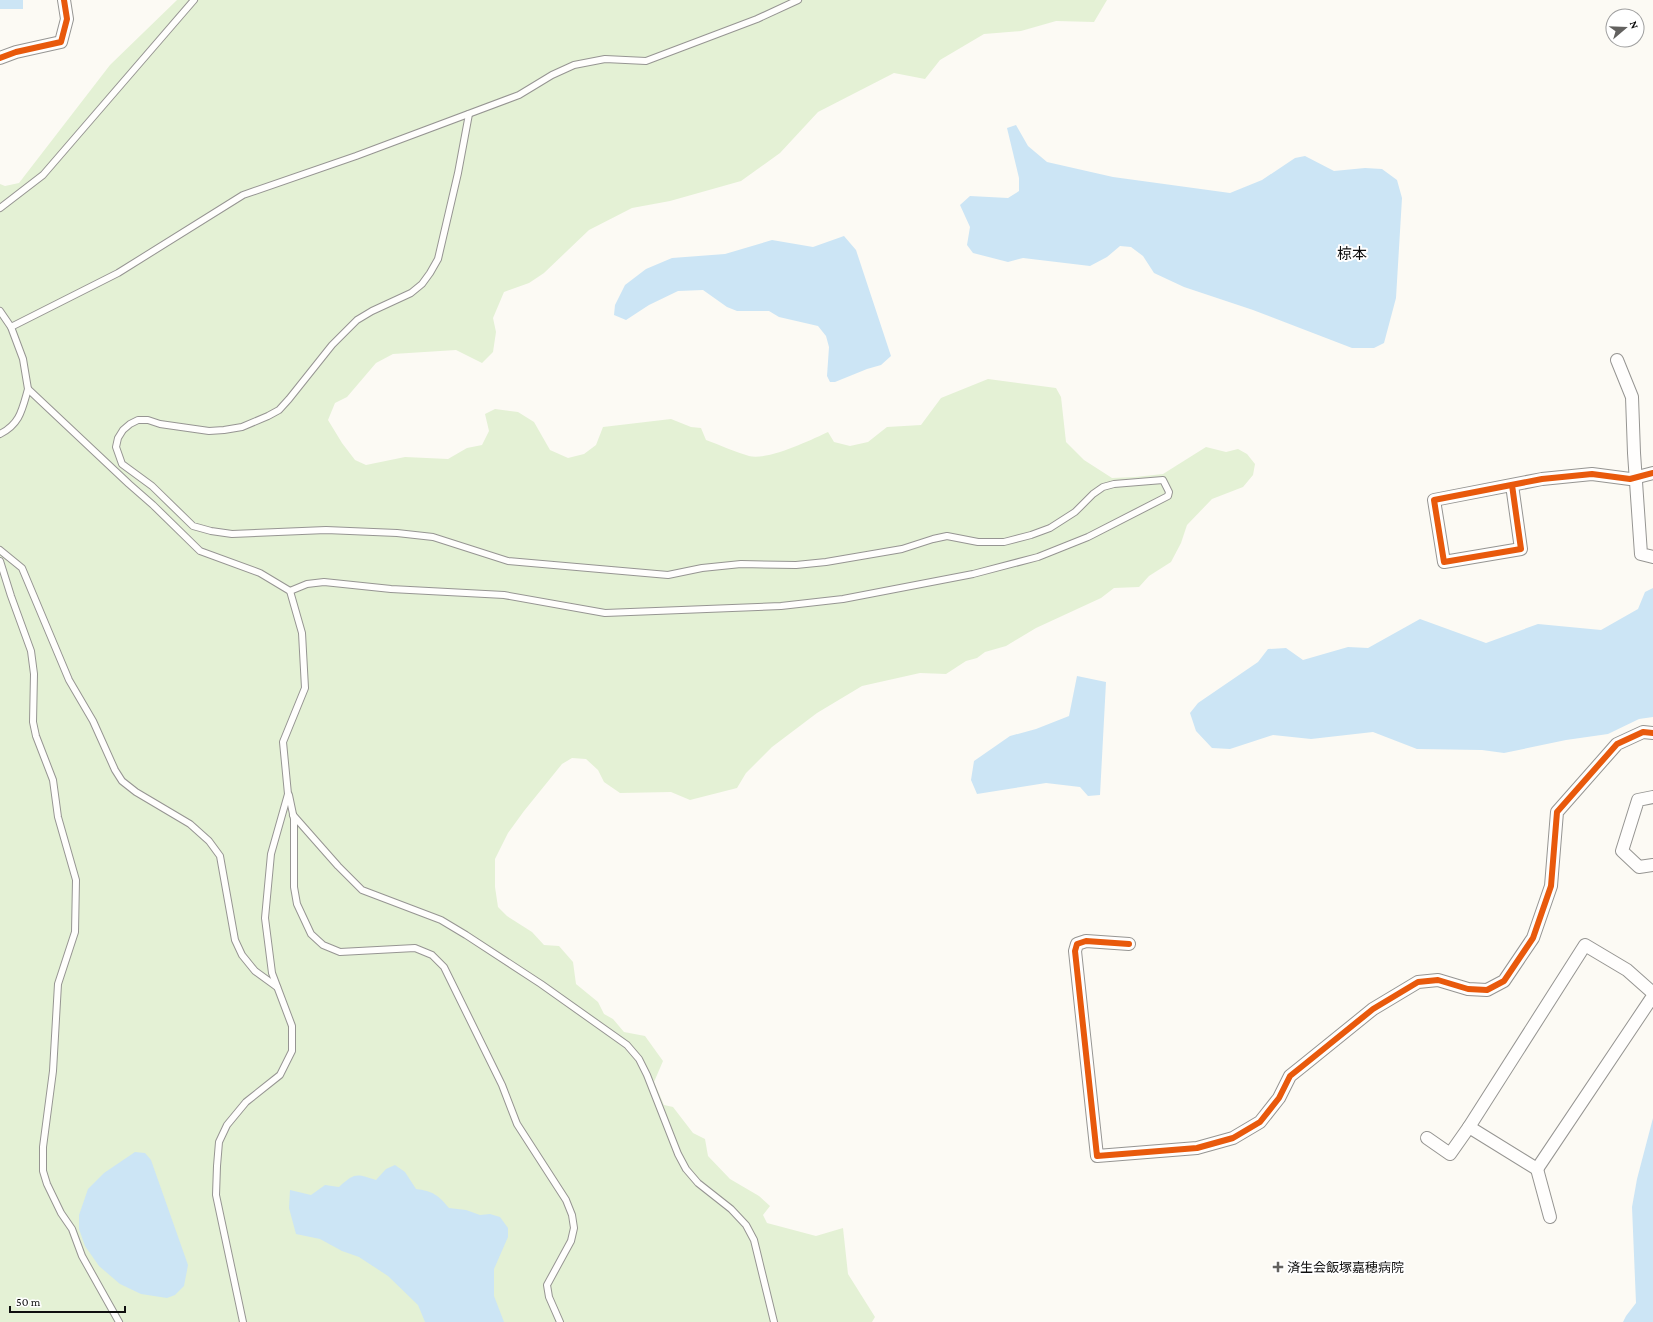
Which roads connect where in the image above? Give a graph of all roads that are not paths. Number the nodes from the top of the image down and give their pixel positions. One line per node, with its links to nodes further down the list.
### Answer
1 (64, 0): 4 (street)
2 (194, 0): 6 (lane)
3 (798, 0): 5 (lane)
4 (0, 58)
5 (469, 114): 8 (lane); 15 (lane)
6 (0, 208)
7 (0, 310): 8 (lane)
8 (11, 327): 10 (lane)
9 (1617, 360): 13 (street)
10 (28, 389): 11 (lane); 16 (lane)
11 (0, 434)
12 (1653, 473): 13 (street)
13 (1636, 478): 14 (street); 18 (street)
14 (1512, 485)
15 (152, 486): 16 (lane); 20 (lane)
16 (139, 493): 20 (lane)
17 (0, 550): 27 (lane)
18 (1653, 557)
19 (0, 560): 33 (lane)
20 (290, 591): 22 (lane)
21 (1653, 733): 26 (street)
22 (288, 794): 24 (lane); 27 (lane)
23 (1653, 797): 25 (street)
24 (293, 815): 35 (lane); 36 (lane)
25 (1653, 865)
26 (1129, 944)
27 (278, 988): 34 (lane)
28 (1653, 994): 29 (street); 31 (street)
29 (1469, 1127): 30 (street); 31 (street)
30 (1427, 1138)
31 (1537, 1169): 32 (street)
32 (1550, 1218)
33 (119, 1322)
34 (243, 1322)
35 (560, 1322)
36 (774, 1322)

